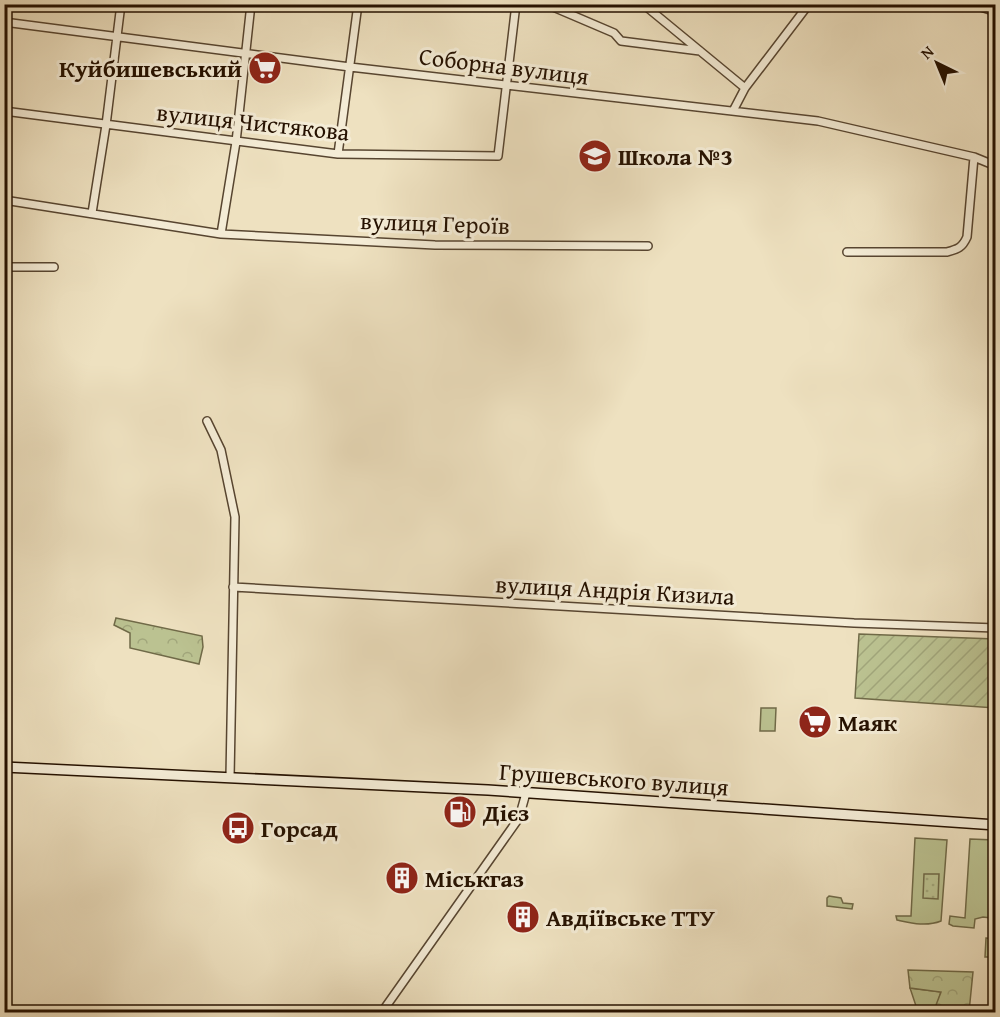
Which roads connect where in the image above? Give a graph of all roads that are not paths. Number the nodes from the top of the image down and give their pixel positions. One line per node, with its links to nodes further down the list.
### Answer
1 (121, 4): 11 (street)
2 (251, 4): 13 (street)
3 (358, 4): 14 (street)
4 (516, 4): 15 (street)
5 (546, 4): 12 (street)
6 (643, 4): 12 (street)
7 (809, 4): 16 (street)
8 (972, 4): 9 (street)
9 (996, 12)
10 (4, 22): 11 (street, Соборна вулиця)
11 (116, 36): 13 (street, Соборна вулиця); 19 (street)
12 (700, 51): 16 (street)
13 (245, 54): 14 (street, Соборна вулиця); 20 (street)
14 (350, 67): 15 (street, Соборна вулиця); 21 (street)
15 (507, 85): 18 (street, Соборна вулиця); 21 (street, вулиця Чистякова)
16 (745, 87): 18 (street)
17 (4, 111): 19 (street, вулиця Чистякова)
18 (732, 111): 22 (street, Соборна вулиця)
19 (106, 125): 20 (street, вулиця Чистякова); 25 (street)
20 (236, 142): 21 (street, вулиця Чистякова); 26 (street)
21 (338, 154)
22 (974, 157): 23 (street, Соборна вулиця); 28 (street)
23 (996, 166)
24 (4, 200): 25 (street, вулиця Героїв)
25 (92, 213): 26 (street, вулиця Героїв)
26 (221, 234): 27 (street, вулиця Героїв)
27 (648, 246)
28 (847, 252)
29 (4, 267): 30 (street)
30 (54, 267)
31 (207, 421): 32 (street)
32 (233, 587): 33 (street, вулиця Андрія Кизила); 35 (street)
33 (996, 628)
34 (4, 767): 35 (street, Грушевського вулиця)
35 (230, 777): 36 (street, Грушевського вулиця)
36 (526, 793): 37 (street, Грушевського вулиця); 38 (street)
37 (996, 825)
38 (382, 1012)

